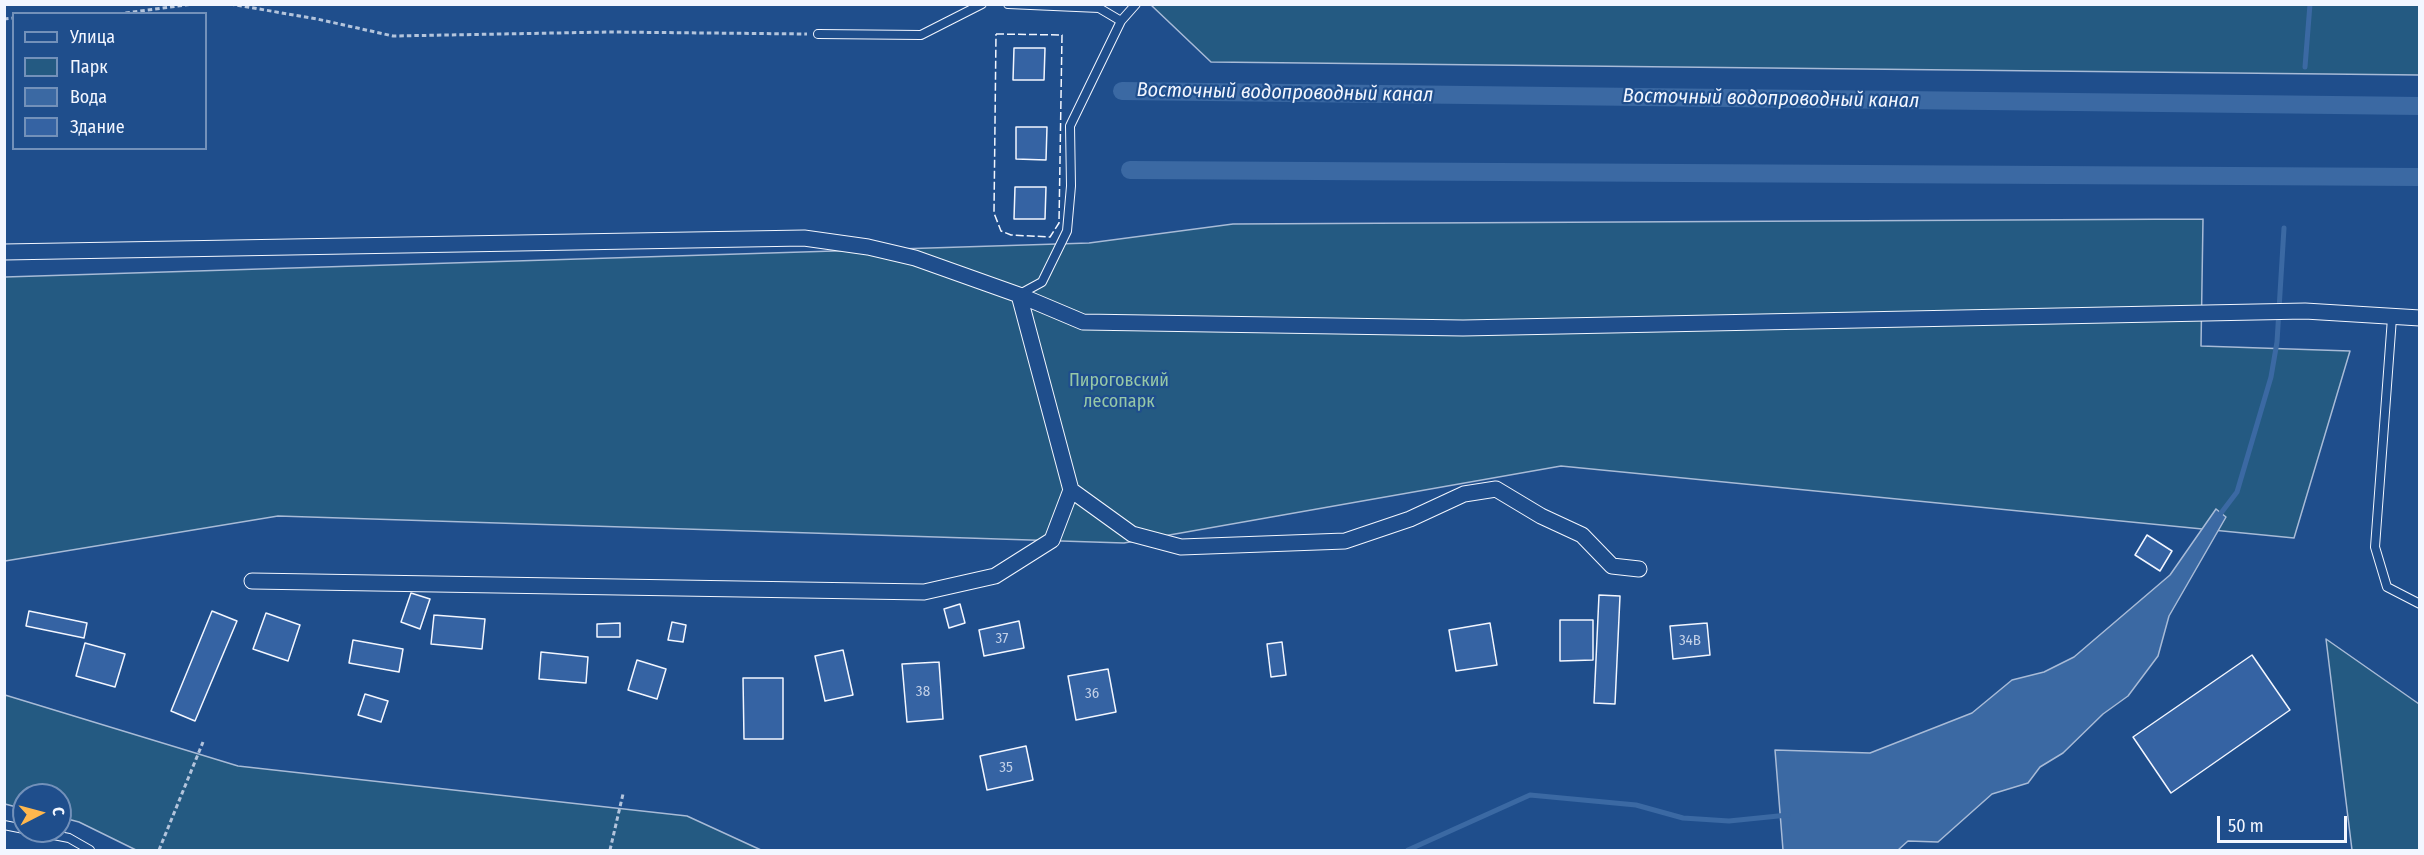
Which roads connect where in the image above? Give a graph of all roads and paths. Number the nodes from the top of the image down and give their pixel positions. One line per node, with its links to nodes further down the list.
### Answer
1 (193, 4): 6 (path)
2 (230, 4): 8 (path)
3 (982, 4): 8 (lane)
4 (1008, 4): 7 (lane)
5 (1136, 4): 7 (lane)
6 (133, 12)
7 (1121, 21): 10 (lane)
8 (818, 34)
9 (4, 252): 10 (street)
10 (1019, 295): 11 (street); 13 (street)
11 (2392, 318): 12 (street); 16 (lane)
12 (2420, 318)
13 (1071, 490): 14 (street); 15 (street)
14 (1639, 569)
15 (252, 581)
16 (2420, 604)
17 (203, 742): 21 (path)
18 (623, 794): 22 (path)
19 (72, 840): 20 (lane)
20 (90, 850)
21 (159, 850)
22 (610, 850)

